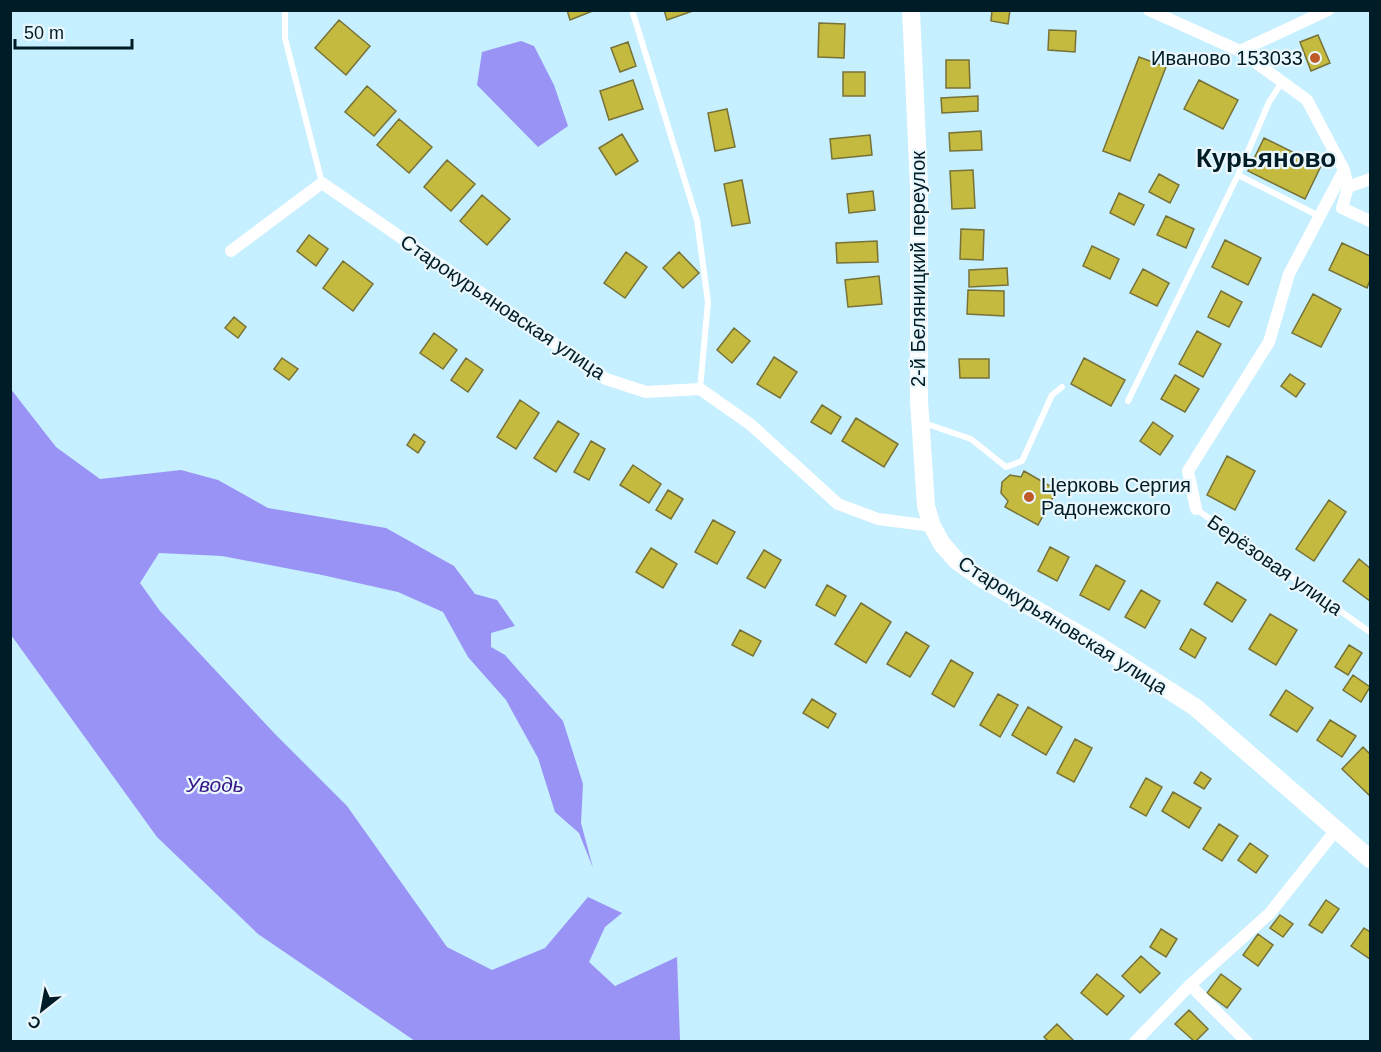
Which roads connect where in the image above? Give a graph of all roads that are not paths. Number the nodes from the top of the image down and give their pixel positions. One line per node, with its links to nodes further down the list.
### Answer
1 (285, 10): 11 (lane)
2 (632, 10): 17 (lane)
3 (911, 10): 19 (main road, 2-й Беляницкий переулок)
4 (1149, 10): 6 (street)
5 (1328, 10): 6 (street)
6 (1240, 51): 7 (street)
7 (1282, 82): 8 (street); 9 (lane)
8 (1344, 170): 12 (street); 13 (street, Берёзовая улица)
9 (1238, 175): 13 (lane); 18 (lane)
10 (1371, 179): 12 (street)
11 (322, 183): 15 (street); 17 (street, Старокурьяновская улица)
12 (1348, 187): 14 (street)
13 (1320, 217): 20 (street, Берёзовая улица)
14 (1371, 221)
15 (231, 251)
16 (1062, 387): 19 (lane)
17 (700, 389): 21 (street)
18 (1128, 401)
19 (920, 422): 21 (main road, 2-й Беляницкий переулок)
20 (1196, 509): 22 (lane, Берёзовая улица)
21 (932, 526): 23 (main road, Старокурьяновская улица)
22 (1371, 632)
23 (1336, 830): 24 (main road, Старокурьяновская улица); 25 (street)
24 (1371, 859)
25 (1190, 985): 26 (street); 27 (street)
26 (1135, 1041)
27 (1248, 1041)

